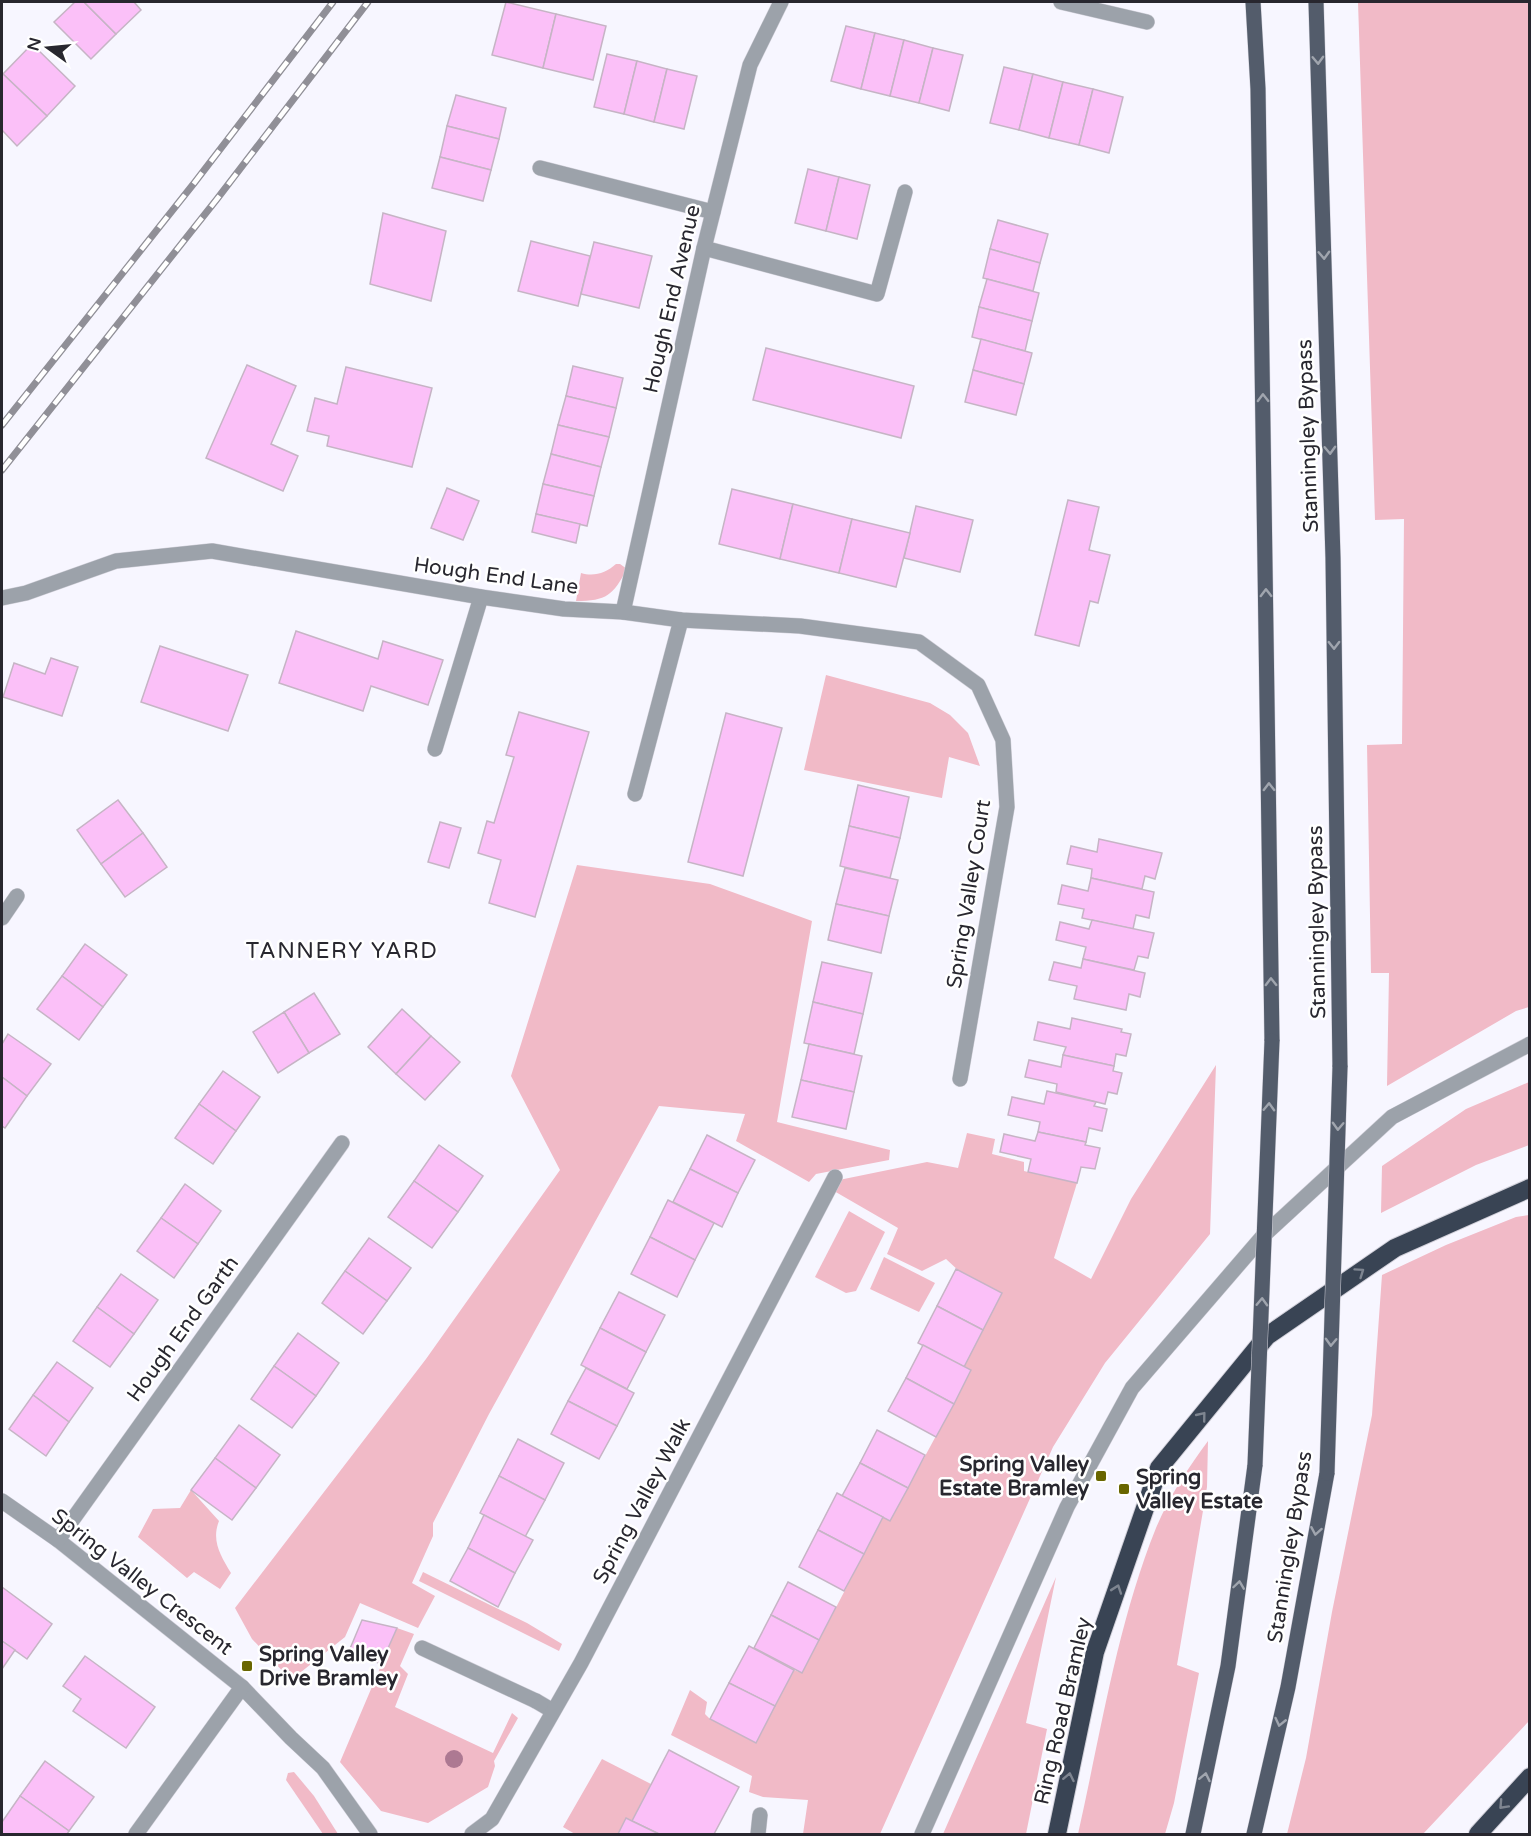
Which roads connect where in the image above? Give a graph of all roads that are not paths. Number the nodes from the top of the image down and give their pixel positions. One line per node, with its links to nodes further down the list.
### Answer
1 (781, 2): 8 (street, Hough End Avenue)
2 (1061, 2): 5 (street)
3 (1253, 2): 37 (main road, Stanningley Bypass, one-way to 3, bridge)
4 (1316, 2): 38 (main road, Stanningley Bypass, one-way to 38, bridge)
5 (1147, 22)
6 (540, 168): 8 (street)
7 (905, 192): 9 (street)
8 (713, 212): 9 (street, Hough End Avenue)
9 (704, 248): 12 (street, Hough End Avenue)
10 (481, 597): 11 (street, Hough End Lane); 12 (street, Hough End Lane); 15 (street)
11 (2, 598)
12 (623, 612): 13 (street, Hough End Lane)
13 (681, 620): 14 (street, Hough End Lane); 16 (street)
14 (978, 685): 20 (street, Spring Valley Court)
15 (435, 749)
16 (635, 794)
17 (17, 896): 18 (street)
18 (2, 918)
19 (1530, 1044): 35 (street)
20 (960, 1079)
21 (342, 1143): 25 (street, Hough End Garth)
22 (835, 1177): 28 (street, Spring Valley Walk)
23 (1530, 1188): 36 (highway, Ring Road Bramley, one-way to 23)
24 (2, 1501): 25 (street, Spring Valley Crescent)
25 (58, 1540): 27 (street, Spring Valley Crescent)
26 (422, 1648): 28 (street)
27 (242, 1688): 31 (street); 32 (street, Spring Valley Crescent)
28 (553, 1711): 33 (street, Spring Valley Walk)
29 (1530, 1777): 39 (highway, one-way to 39)
30 (760, 1815): 34 (street)
31 (136, 1834)
32 (370, 1834)
33 (472, 1834)
34 (758, 1834)
35 (922, 1834)
36 (1057, 1834)
37 (1193, 1834)
38 (1254, 1834)
39 (1478, 1834)

